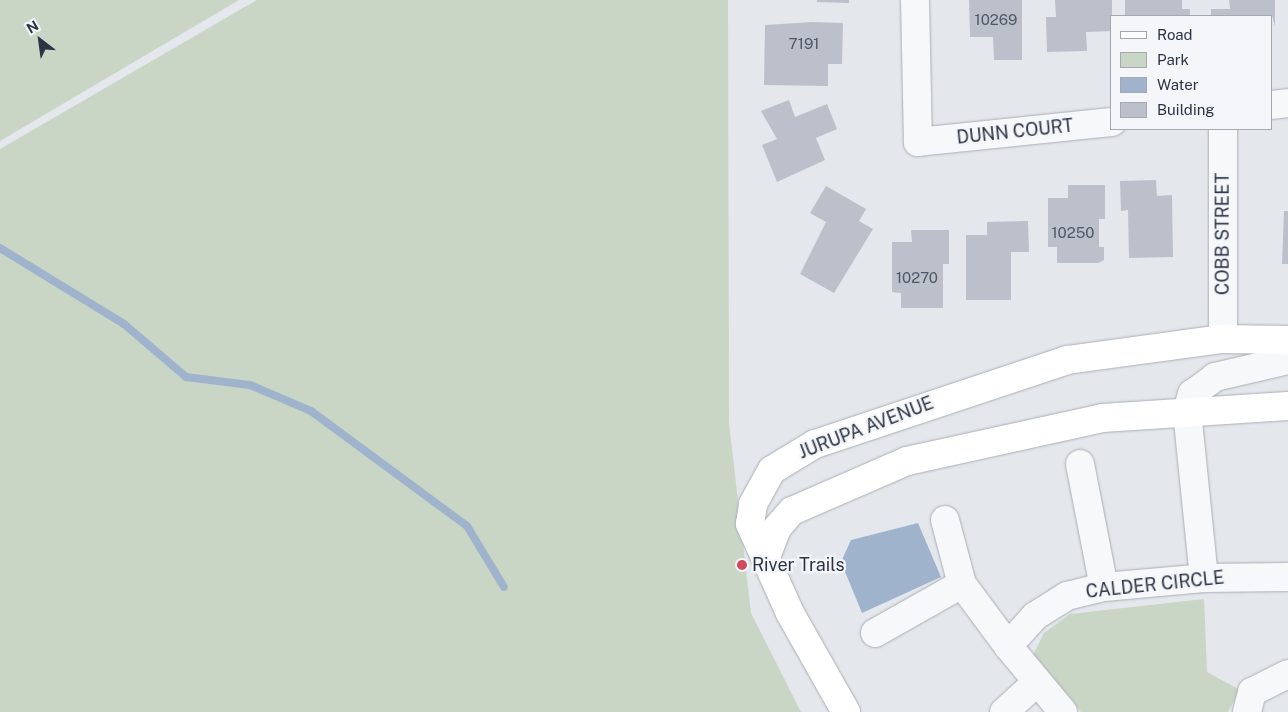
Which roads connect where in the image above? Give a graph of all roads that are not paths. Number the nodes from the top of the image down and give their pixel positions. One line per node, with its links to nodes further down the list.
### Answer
1 (915, 0): 4 (street, DUNN COURT)
2 (1288, 103): 3 (street)
3 (1273, 105)
4 (1110, 122)
5 (1223, 130): 6 (street, COBB STREET)
6 (1223, 339): 7 (main road, JURUPA AVENUE); 13 (main road, JURUPA AVENUE)
7 (1288, 340)
8 (1288, 360): 10 (street)
9 (1288, 406): 10 (main road)
10 (1187, 411): 13 (main road); 15 (street)
11 (1080, 464): 17 (street)
12 (945, 520): 16 (street)
13 (766, 557): 22 (main road, JURUPA AVENUE)
14 (1288, 577): 15 (street, CALDER CIRCLE)
15 (1204, 578): 17 (street, CALDER CIRCLE)
16 (962, 584): 18 (street); 19 (street)
17 (1104, 587): 19 (street, CALDER CIRCLE)
18 (875, 633)
19 (1008, 646): 21 (street)
20 (1288, 674): 25 (street)
21 (1036, 683): 23 (street); 24 (street)
22 (846, 712)
23 (1004, 712)
24 (1063, 712)
25 (1247, 712)

